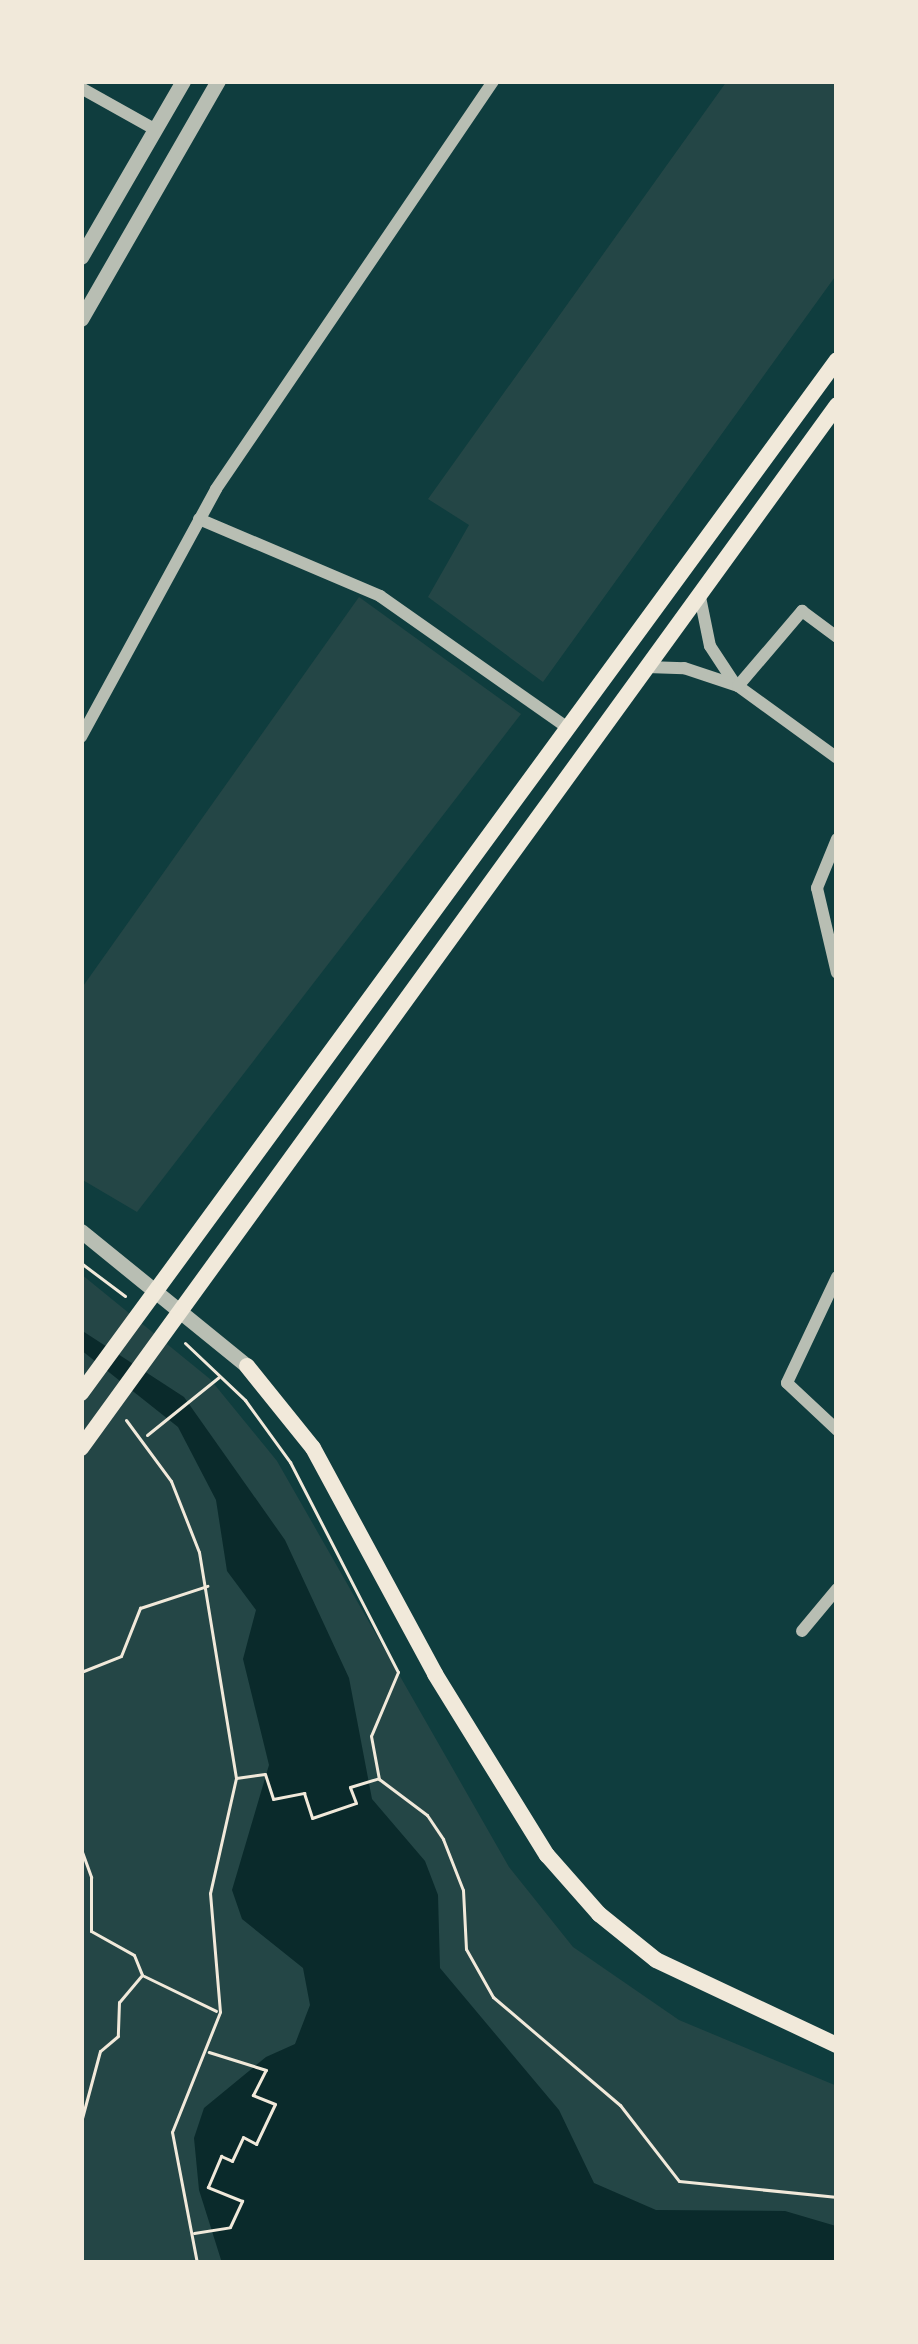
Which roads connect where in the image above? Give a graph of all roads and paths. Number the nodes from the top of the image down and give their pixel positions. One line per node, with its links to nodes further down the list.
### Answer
1 (183, 81): 5 (street)
2 (218, 81): 7 (street)
3 (493, 81): 10 (street)
4 (81, 88): 5 (street)
5 (156, 130): 6 (street)
6 (81, 257)
7 (81, 319)
8 (837, 360): 15 (main road)
9 (837, 405): 11 (main road)
10 (200, 519): 15 (street); 16 (street)
11 (700, 597): 13 (main road); 14 (street)
12 (837, 637): 14 (street)
13 (647, 667): 14 (street); 31 (main road)
14 (738, 686): 17 (street)
15 (565, 726): 27 (main road)
16 (81, 737)
17 (837, 758)
18 (835, 847): 19 (street)
19 (837, 973)
20 (81, 1231): 25 (street)
21 (81, 1263): 23 (path)
22 (837, 1277): 29 (street)
23 (134, 1303)
24 (169, 1330): 26 (path)
25 (248, 1366): 41 (main road)
26 (220, 1376): 30 (path); 37 (path)
27 (81, 1393)
28 (118, 1415): 30 (path)
29 (837, 1430)
30 (144, 1437): 32 (path)
31 (81, 1448)
32 (207, 1586): 35 (path); 36 (path)
33 (837, 1589): 34 (street)
34 (802, 1631)
35 (81, 1672)
36 (236, 1778): 37 (path); 40 (path)
37 (379, 1779): 44 (path)
38 (81, 1850): 39 (path)
39 (142, 1975): 40 (path); 43 (path)
40 (220, 2012): 42 (path)
41 (837, 2045)
42 (207, 2052): 45 (path); 45 (path)
43 (81, 2122)
44 (837, 2197)
45 (191, 2233): 46 (path)
46 (197, 2263)

